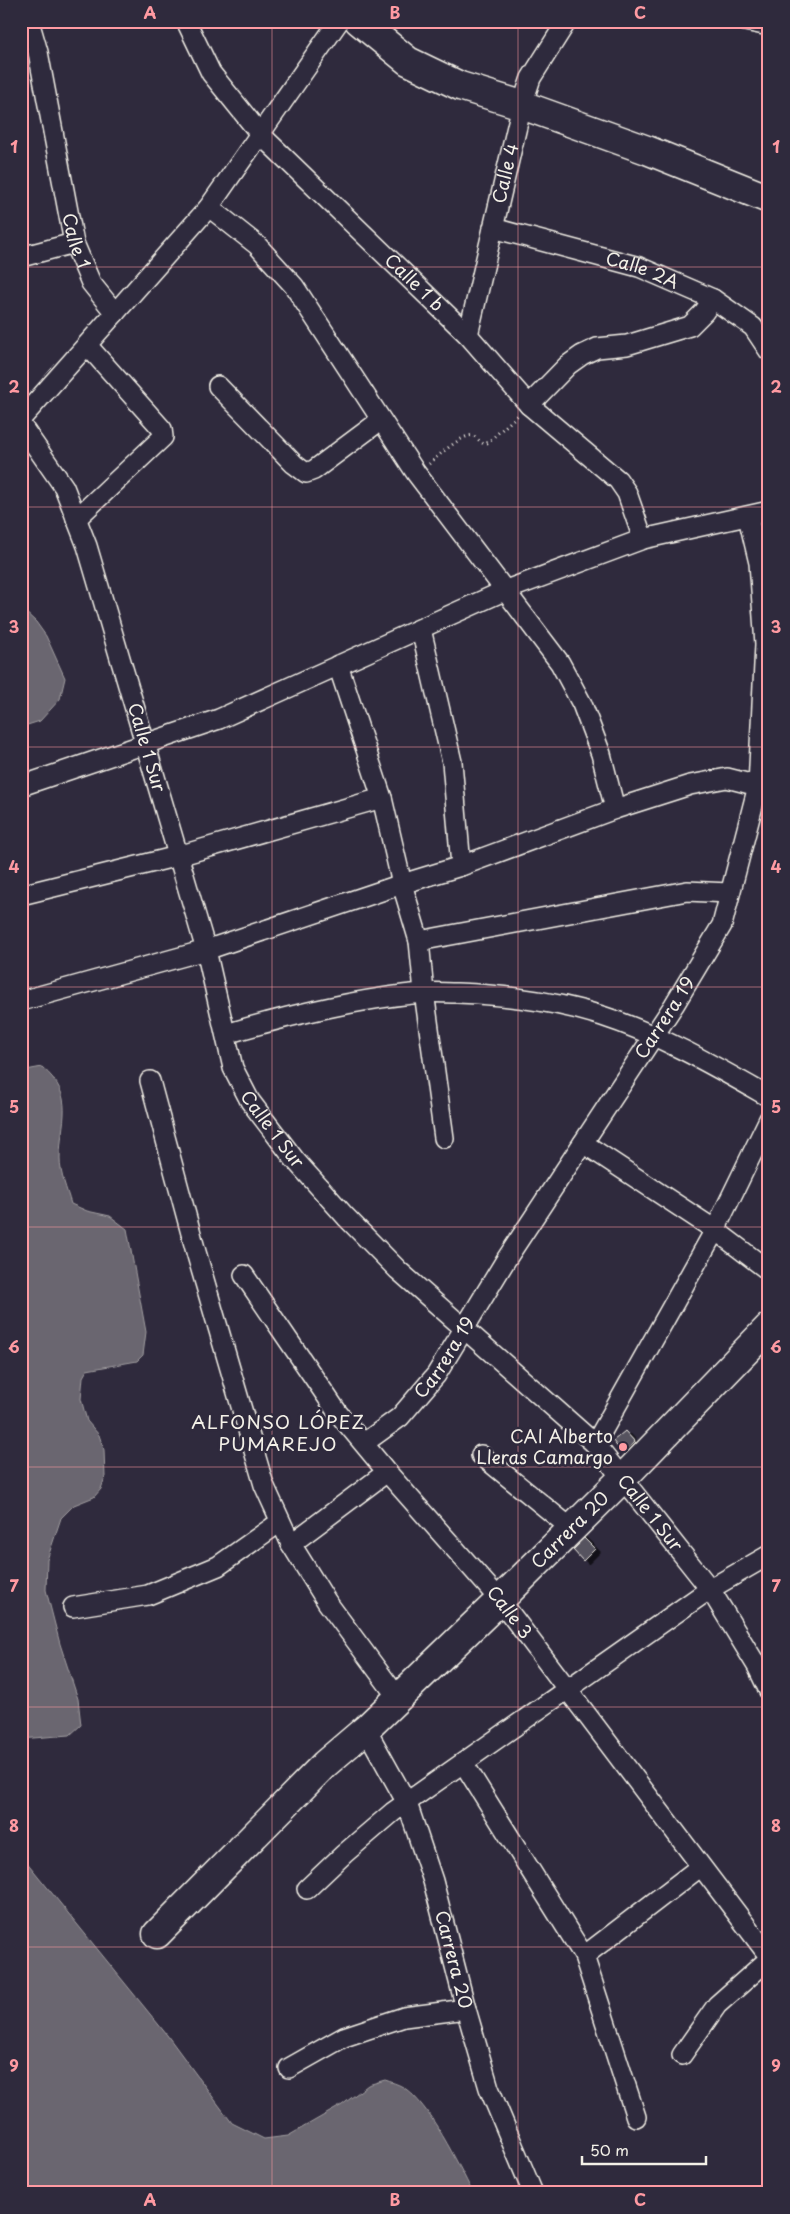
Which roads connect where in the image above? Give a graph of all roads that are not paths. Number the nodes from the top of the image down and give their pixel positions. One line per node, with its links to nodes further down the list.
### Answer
1 (29, 21): 13 (street, Calle 1)
2 (186, 21): 9 (street, Calle 1 b)
3 (339, 21): 9 (street)
4 (567, 21): 8 (street, Calle 4)
5 (745, 21): 7 (street)
6 (370, 24): 8 (street)
7 (769, 26)
8 (522, 105): 10 (street); 12 (street, Calle 4)
9 (261, 135): 11 (street); 17 (street, Calle 1 b)
10 (769, 199)
11 (209, 207): 16 (street); 23 (street)
12 (494, 228): 15 (street, Calle 2A); 17 (street, Calle 4)
13 (74, 243): 14 (street); 16 (street, Calle 1)
14 (21, 257)
15 (713, 298): 19 (street, Calle 2A); 21 (street)
16 (115, 313): 18 (street)
17 (468, 335): 21 (street, Calle 1 b)
18 (87, 345): 22 (street); 27 (street)
19 (769, 351)
20 (218, 386): 23 (street)
21 (529, 405): 28 (street, Calle 1 b)
22 (21, 419)
23 (381, 420): 29 (street)
24 (21, 425): 27 (street, Calle 1 Sur)
25 (769, 511): 26 (street)
26 (748, 516): 28 (street); 34 (street, Carrera 19)
27 (76, 519): 32 (street, Calle 1 Sur)
28 (643, 538): 29 (street)
29 (506, 590): 30 (street); 36 (street)
30 (421, 628): 31 (street); 38 (street)
31 (338, 666): 32 (street); 35 (street)
32 (146, 745): 33 (street); 37 (street, Calle 1 Sur)
33 (21, 786)
34 (764, 788): 36 (street); 40 (street, Carrera 19)
35 (382, 798): 37 (street); 39 (street)
36 (615, 809): 38 (street)
37 (178, 856): 41 (street); 43 (street, Calle 1 Sur)
38 (461, 866): 39 (street)
39 (402, 884): 42 (street); 43 (street)
40 (729, 893): 42 (street); 47 (street, Carrera 19)
41 (21, 894)
42 (419, 941): 44 (street)
43 (206, 950): 45 (street); 46 (street, Calle 1 Sur)
44 (424, 992): 46 (street); 47 (street); 51 (street)
45 (21, 1001)
46 (226, 1034): 57 (street, Calle 1 Sur)
47 (652, 1036): 49 (street); 52 (street, Carrera 19)
48 (150, 1082): 63 (street)
49 (769, 1098)
50 (769, 1120): 53 (street)
51 (444, 1138)
52 (583, 1143): 53 (street); 57 (street, Carrera 19)
53 (715, 1230): 54 (street); 59 (street)
54 (769, 1271)
55 (244, 1274): 58 (street, Calle 3)
56 (769, 1327): 62 (street, Carrera 20)
57 (464, 1328): 58 (street, Carrera 19); 59 (street, Calle 1 Sur)
58 (364, 1444): 61 (street, Calle 3)
59 (595, 1444): 62 (street, Calle 1 Sur)
60 (481, 1455): 64 (street)
61 (387, 1472): 65 (street); 68 (street, Calle 3)
62 (623, 1478): 64 (street, Carrera 20); 67 (street, Calle 1 Sur)
63 (280, 1522): 65 (street); 69 (street)
64 (572, 1529): 68 (street, Carrera 20)
65 (291, 1544): 72 (street)
66 (769, 1555): 67 (street)
67 (710, 1588): 70 (street); 71 (street, Calle 1 Sur)
68 (500, 1600): 70 (street, Calle 3); 72 (street, Carrera 20)
69 (73, 1607)
70 (566, 1689): 74 (street); 76 (street, Calle 3)
71 (769, 1691)
72 (398, 1698): 73 (street, Carrera 20)
73 (366, 1729): 75 (street, Carrera 20); 78 (street, Carrera 20)
74 (464, 1764): 75 (street); 79 (street)
75 (407, 1803): 77 (street); 81 (street, Carrera 20)
76 (700, 1867): 79 (street); 80 (street, Calle 3)
77 (307, 1890)
78 (157, 1934)
79 (584, 1956): 84 (street)
80 (769, 1957): 82 (street)
81 (466, 2010): 83 (street); 85 (street, Carrera 20)
82 (682, 2054)
83 (289, 2068)
84 (636, 2117)
85 (533, 2193)

